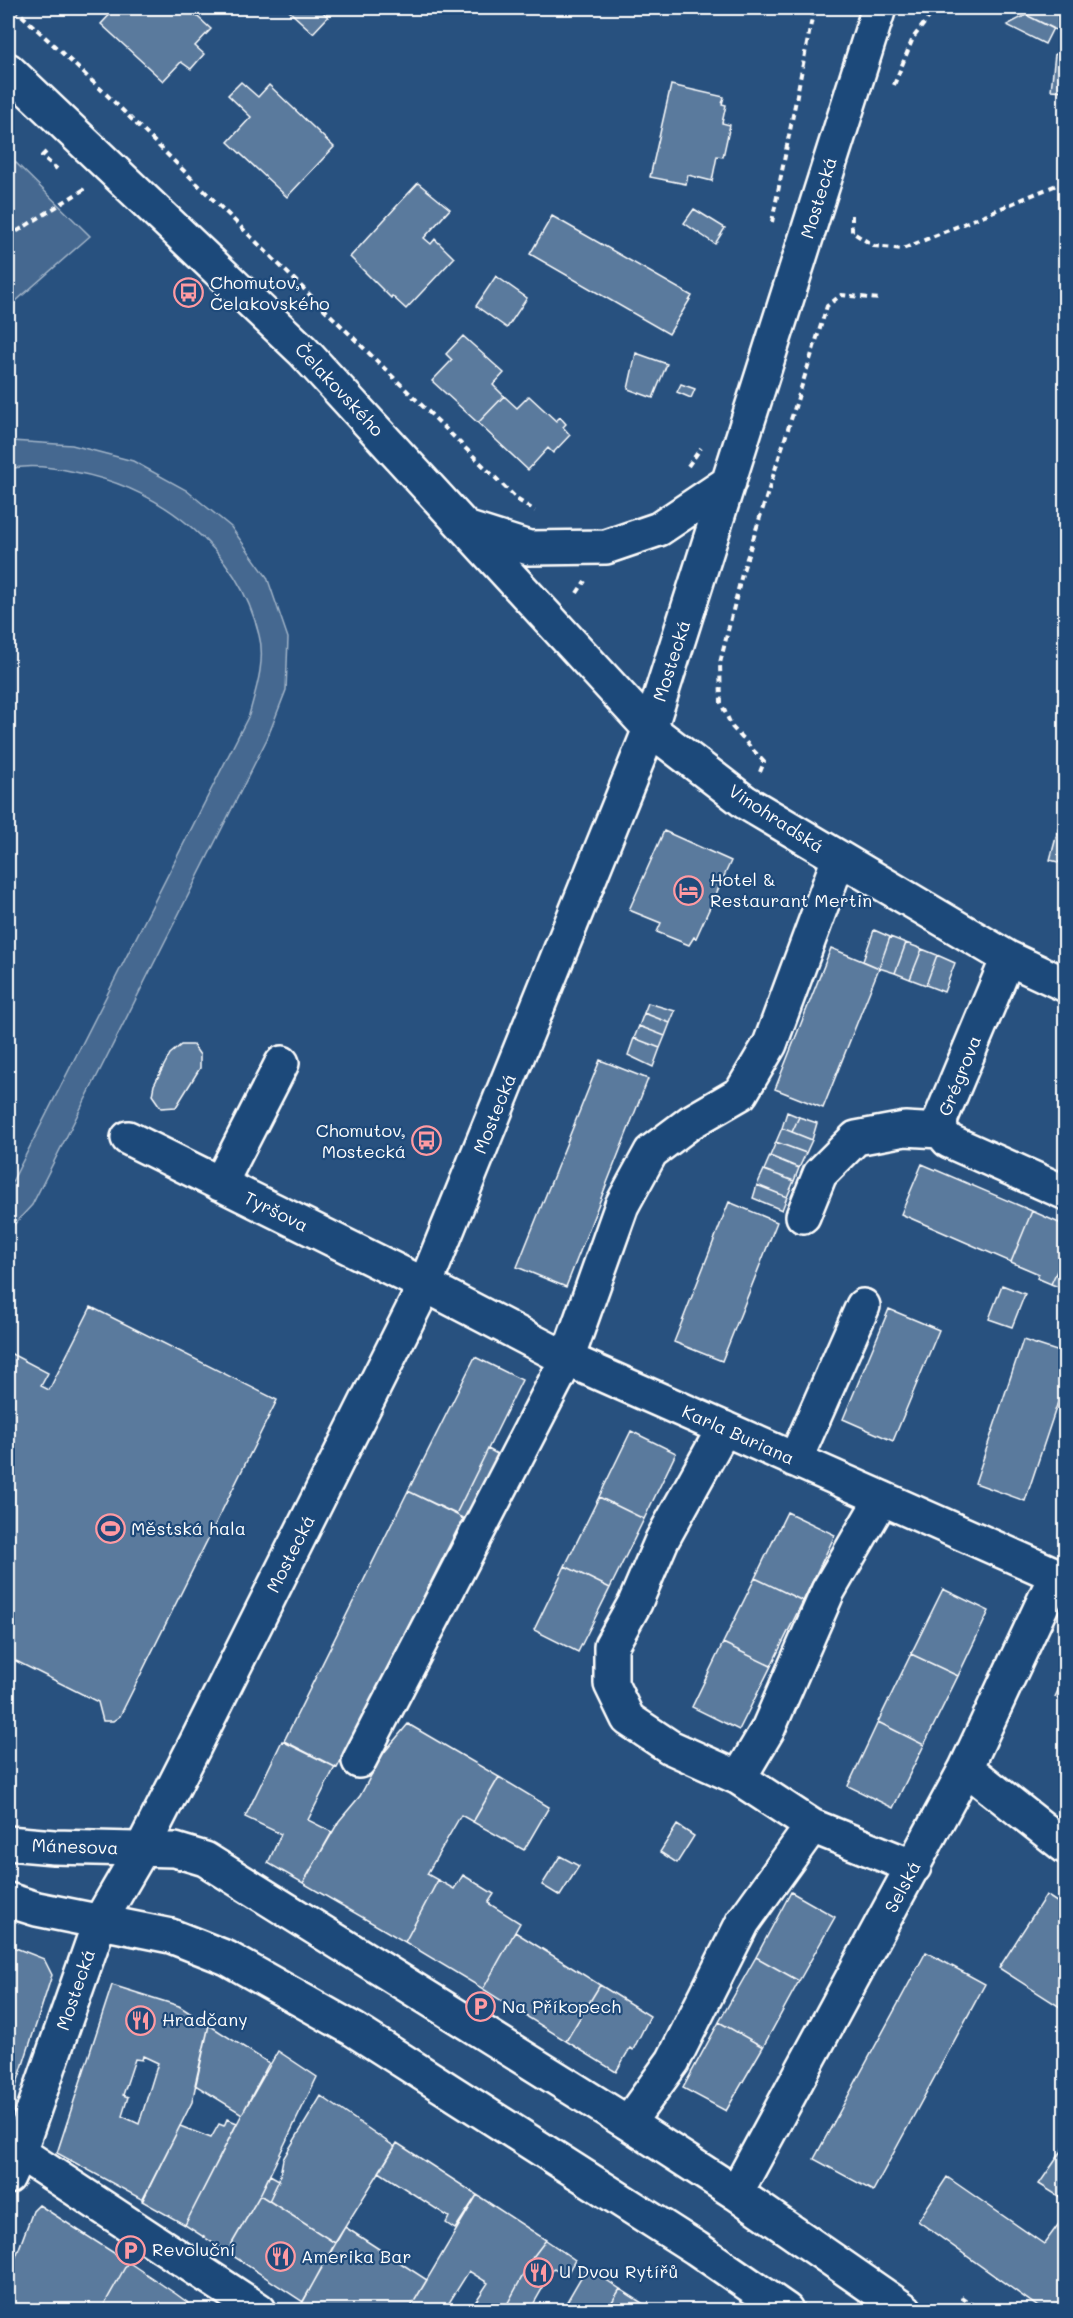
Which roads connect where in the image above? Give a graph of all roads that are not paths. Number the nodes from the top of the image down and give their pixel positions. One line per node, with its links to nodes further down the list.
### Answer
1 (879, 8): 3 (street, Mostecká)
2 (8, 70): 4 (street, Čelakovského)
3 (729, 482): 4 (street); 5 (street, Mostecká)
4 (467, 528): 5 (street, Čelakovského)
5 (650, 729): 6 (street, Vinohradská); 15 (street, Mostecká)
6 (839, 858): 7 (street, Vinohradská); 17 (street)
7 (1008, 958): 8 (street, Vinohradská); 10 (street, Grégrova)
8 (1065, 985)
9 (282, 1063): 12 (street)
10 (940, 1131): 13 (street, Grégrova); 14 (street)
11 (128, 1138): 12 (street, Tyršova)
12 (220, 1184): 15 (street, Tyršova)
13 (1065, 1193)
14 (803, 1216)
15 (425, 1285): 17 (street, Karla Buriana); 28 (street, Mostecká)
16 (863, 1305): 19 (street)
17 (567, 1359): 18 (street, Karla Buriana); 22 (street)
18 (724, 1428): 19 (street, Karla Buriana); 24 (street)
19 (795, 1460): 20 (street, Karla Buriana)
20 (882, 1498): 21 (street, Karla Buriana); 24 (street)
21 (1056, 1575): 23 (street, Selská)
22 (359, 1761)
23 (966, 1768): 27 (street); 29 (street, Selská)
24 (739, 1778): 25 (street)
25 (812, 1826): 29 (street); 32 (street)
26 (8, 1843): 28 (street, Mánesova)
27 (1065, 1847)
28 (142, 1849): 31 (street, Mostecká); 32 (street)
29 (914, 1867): 34 (street, Selská)
30 (8, 1900): 31 (street)
31 (100, 1921): 33 (street, Mostecká); 36 (street)
32 (628, 2123): 34 (street)
33 (14, 2165): 35 (street)
34 (736, 2193): 37 (street)
35 (259, 2310)
36 (786, 2310)
37 (905, 2310)

